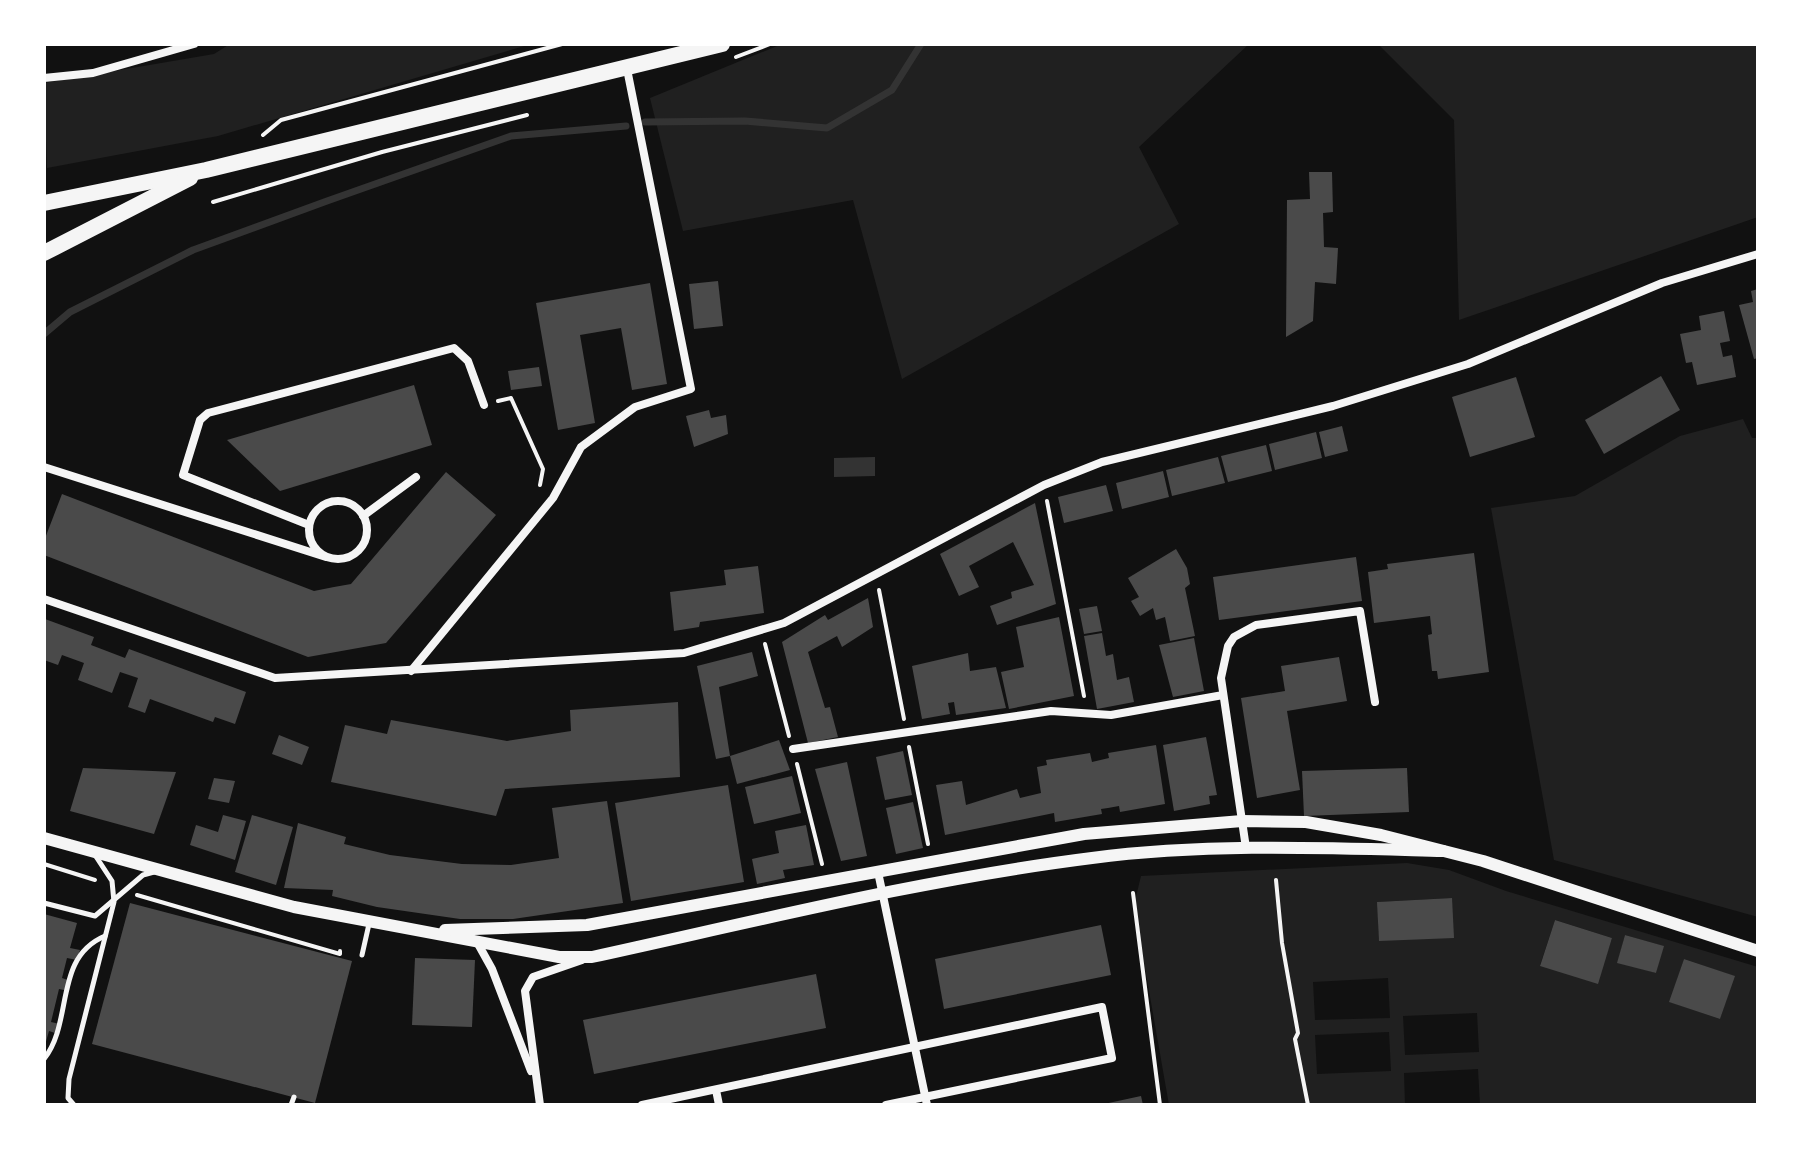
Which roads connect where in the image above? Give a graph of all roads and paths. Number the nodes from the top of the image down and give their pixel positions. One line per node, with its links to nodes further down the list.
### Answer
1 (194, 44): 6 (street)
2 (562, 44): 8 (path)
3 (770, 44): 4 (path)
4 (724, 52): 5 (main road)
5 (627, 69): 9 (main road); 25 (street)
6 (44, 78)
7 (539, 112): 10 (path)
8 (257, 139)
9 (206, 170): 11 (main road); 12 (main road)
10 (213, 202)
11 (44, 203)
12 (44, 253)
13 (1758, 254): 19 (street)
14 (511, 398): 18 (path)
15 (484, 405): 21 (street)
16 (44, 467): 22 (street)
17 (416, 477): 20 (street)
18 (540, 485)
19 (1044, 485): 24 (street); 28 (path)
20 (363, 516): 21 (street); 22 (street)
21 (309, 525): 22 (street)
22 (326, 557)
23 (44, 599): 25 (street)
24 (762, 632): 25 (street); 29 (path)
25 (411, 671)
26 (1223, 695): 27 (street); 28 (street); 30 (street)
27 (1375, 702)
28 (1087, 715): 29 (street)
29 (793, 749): 39 (path)
30 (1242, 821): 33 (street); 34 (street); 37 (street)
31 (48, 836): 32 (street)
32 (88, 847): 36 (street); 40 (lane)
33 (1246, 848): 34 (street); 43 (street)
34 (1443, 851): 51 (street)
35 (46, 863): 40 (path)
36 (162, 869): 41 (lane); 46 (street)
37 (878, 872): 39 (street); 43 (street)
38 (1276, 880): 69 (path)
39 (827, 882): 47 (street)
40 (113, 887): 44 (lane)
41 (125, 891): 44 (lane); 50 (path)
42 (1133, 893): 68 (path)
43 (883, 894): 53 (street); 54 (street)
44 (114, 902): 45 (lane); 48 (lane)
45 (44, 903)
46 (369, 924): 47 (street); 52 (lane)
47 (426, 931): 49 (street)
48 (106, 935): 55 (lane); 59 (lane)
49 (477, 942): 53 (street); 56 (street)
50 (340, 951)
51 (1758, 951)
52 (362, 955)
53 (592, 957): 56 (street)
54 (916, 1048): 57 (street); 60 (street); 60 (street)
55 (44, 1059)
56 (536, 1083): 64 (street)
57 (716, 1090): 65 (street); 66 (street)
58 (294, 1097): 63 (lane)
59 (68, 1098): 61 (lane); 62 (lane)
60 (926, 1101): 67 (street)
61 (62, 1105)
62 (74, 1105)
63 (291, 1105)
64 (540, 1105)
65 (642, 1105)
66 (719, 1105)
67 (886, 1105)
68 (1160, 1105)
69 (1308, 1105)

